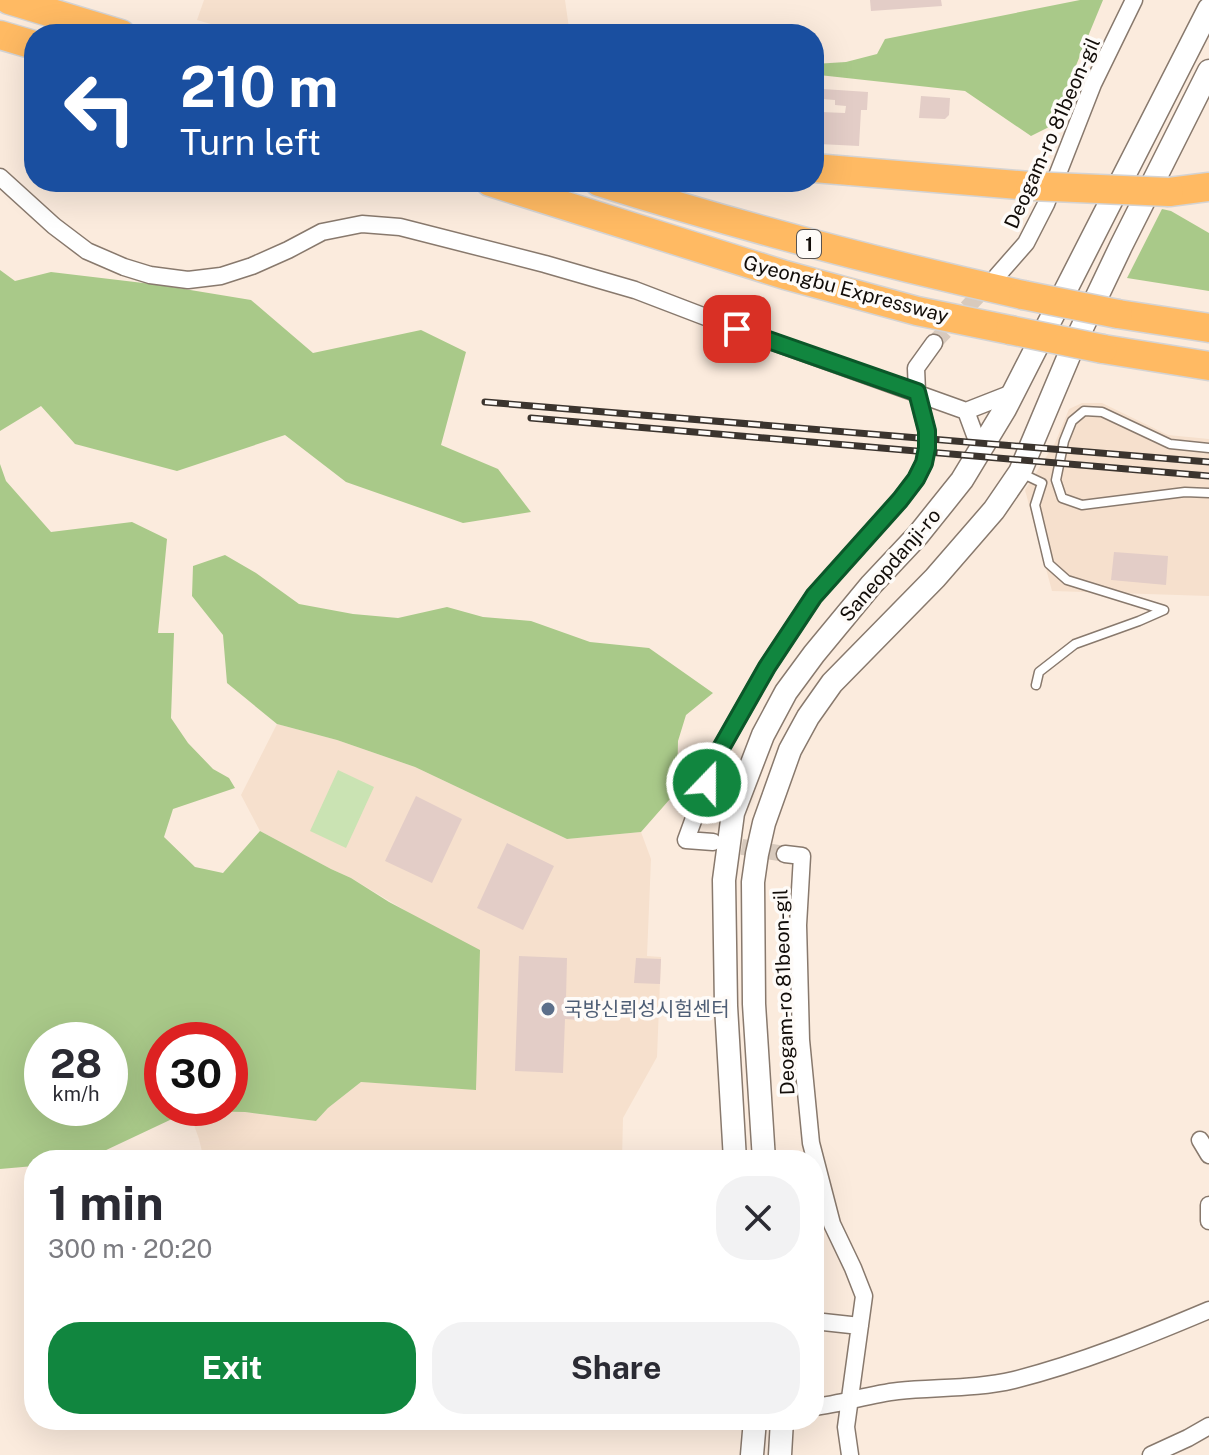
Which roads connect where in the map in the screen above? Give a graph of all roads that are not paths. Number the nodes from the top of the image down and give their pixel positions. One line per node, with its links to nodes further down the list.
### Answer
1 (9, 0): 4 (highway)
2 (1134, 0): 13 (street, Deogam-ro 81beon-gil)
3 (1209, 9): 18 (main road, Saneopdanji-ro)
4 (88, 24)
5 (0, 35): 6 (highway)
6 (24, 42)
7 (1209, 71): 22 (main road, Saneopdanji-ro)
8 (824, 169): 10 (highway, bridge)
9 (0, 177): 17 (street)
10 (1209, 187)
11 (522, 192): 16 (highway, Gyeongbu Expressway / 1, bridge)
12 (632, 192): 14 (highway, Gyeongbu Expressway / 1, bridge)
13 (997, 276)
14 (1209, 328)
15 (934, 343): 17 (street)
16 (1209, 366)
17 (917, 392): 19 (street); 27 (street)
18 (1012, 393): 19 (street); 21 (main road, Saneopdanji-ro)
19 (966, 411): 21 (street)
20 (1209, 448): 23 (lane)
21 (980, 449): 30 (main road, Saneopdanji-ro)
22 (1020, 472): 24 (lane); 31 (main road, Saneopdanji-ro)
23 (1056, 480): 24 (lane); 25 (lane)
24 (1042, 483): 26 (lane)
25 (1209, 493)
26 (1036, 685)
27 (713, 842)
28 (785, 854): 32 (street, Deogam-ro 81beon-gil)
29 (1200, 1140): 33 (street)
30 (734, 1150)
31 (763, 1150)
32 (813, 1150)
33 (1209, 1155)
34 (824, 1193): 39 (street, Deogam-ro 81beon-gil)
35 (1209, 1205): 36 (street)
36 (1209, 1221)
37 (1209, 1310): 40 (street)
38 (824, 1322): 39 (street)
39 (860, 1326): 40 (street)
40 (851, 1399): 41 (street); 47 (street)
41 (824, 1405)
42 (1209, 1426): 48 (street)
43 (754, 1430): 45 (main road)
44 (781, 1430): 46 (main road)
45 (752, 1455)
46 (780, 1455)
47 (850, 1455)
48 (1151, 1455)

